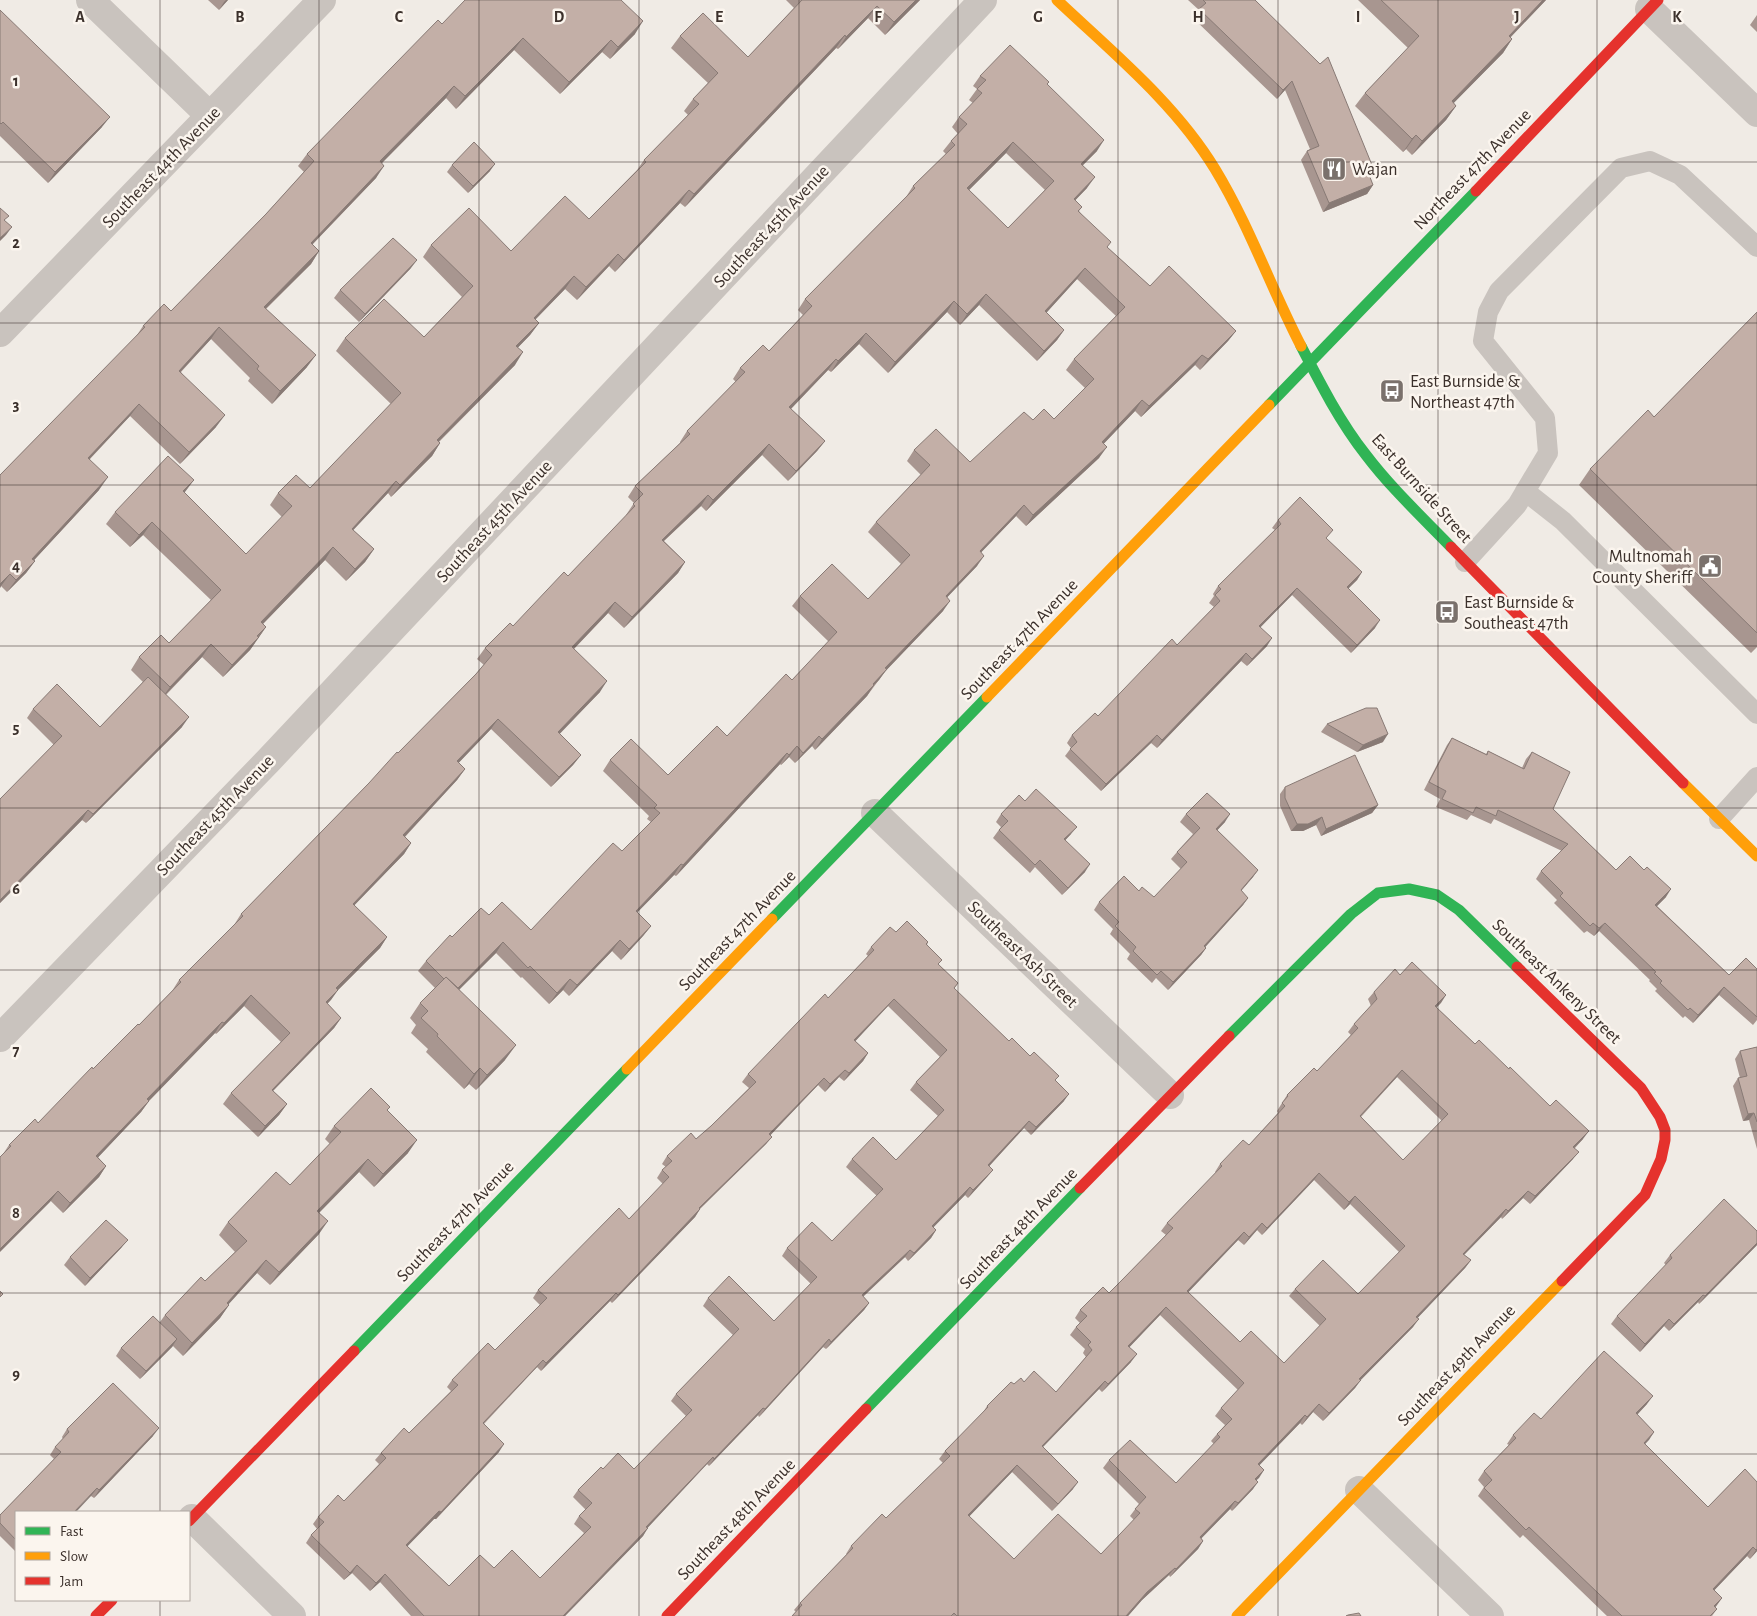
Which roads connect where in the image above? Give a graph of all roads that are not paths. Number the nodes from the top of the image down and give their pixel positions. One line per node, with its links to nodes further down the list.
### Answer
1 (90, 0): 7 (street)
2 (322, 0): 7 (street, Southeast 44th Avenue)
3 (983, 0): 19 (street, Southeast 45th Avenue)
4 (1057, 0): 10 (street, East Burnside Street)
5 (1654, 4): 6 (street); 10 (street, Northeast 47th Avenue)
6 (1757, 113)
7 (210, 116): 9 (street, Southeast 44th Avenue)
8 (1757, 247): 11 (lane)
9 (0, 333)
10 (1310, 362): 12 (street, East Burnside Street); 15 (street, Southeast 47th Avenue)
11 (1525, 491): 12 (lane); 13 (lane)
12 (1465, 562): 16 (street, East Burnside Street)
13 (1757, 714)
14 (1757, 777): 16 (lane)
15 (875, 813): 20 (street, Southeast Ash Street); 23 (street, Southeast 47th Avenue)
16 (1719, 819): 17 (street, East Burnside Street)
17 (1757, 856)
18 (1409, 889): 20 (street, Southeast 48th Avenue); 21 (street, Southeast Ankeny Street)
19 (0, 1038)
20 (1170, 1095): 27 (street, Southeast 48th Avenue)
21 (1662, 1122): 22 (street, Southeast 49th Avenue)
22 (1359, 1490): 28 (street, Southeast 49th Avenue); 29 (street)
23 (190, 1520): 26 (street)
24 (111, 1601): 25 (street)
25 (96, 1616)
26 (292, 1616)
27 (667, 1616)
28 (1237, 1616)
29 (1490, 1616)

